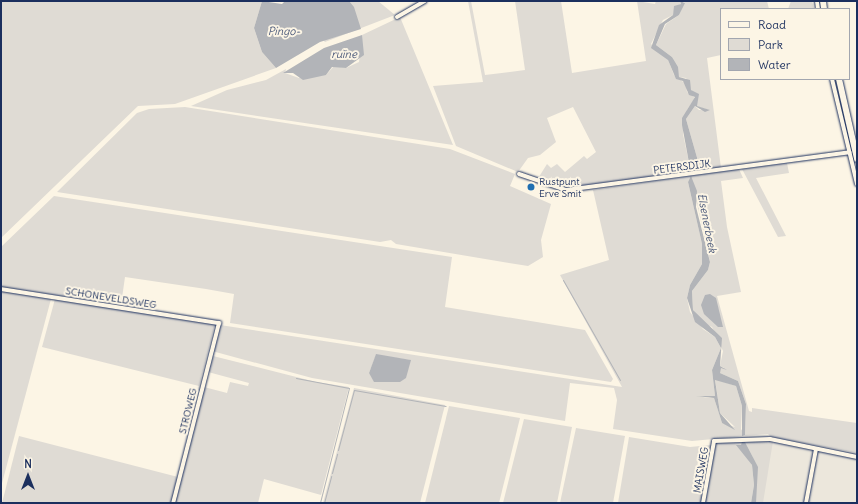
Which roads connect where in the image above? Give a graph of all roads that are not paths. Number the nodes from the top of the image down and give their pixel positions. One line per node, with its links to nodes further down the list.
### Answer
1 (425, 1): 2 (street)
2 (397, 16)
3 (832, 80): 5 (street)
4 (839, 80): 6 (main road)
5 (849, 152): 7 (street, PETERSDIJK); 8 (street)
6 (857, 159)
7 (519, 174)
8 (857, 184)
9 (1, 289): 10 (street, SCHONEVELDSWEG)
10 (219, 323): 13 (street, STROWEG)
11 (816, 449): 12 (street); 14 (street, MAISWEG); 15 (street)
12 (857, 457)
13 (173, 503)
14 (703, 503)
15 (806, 503)

